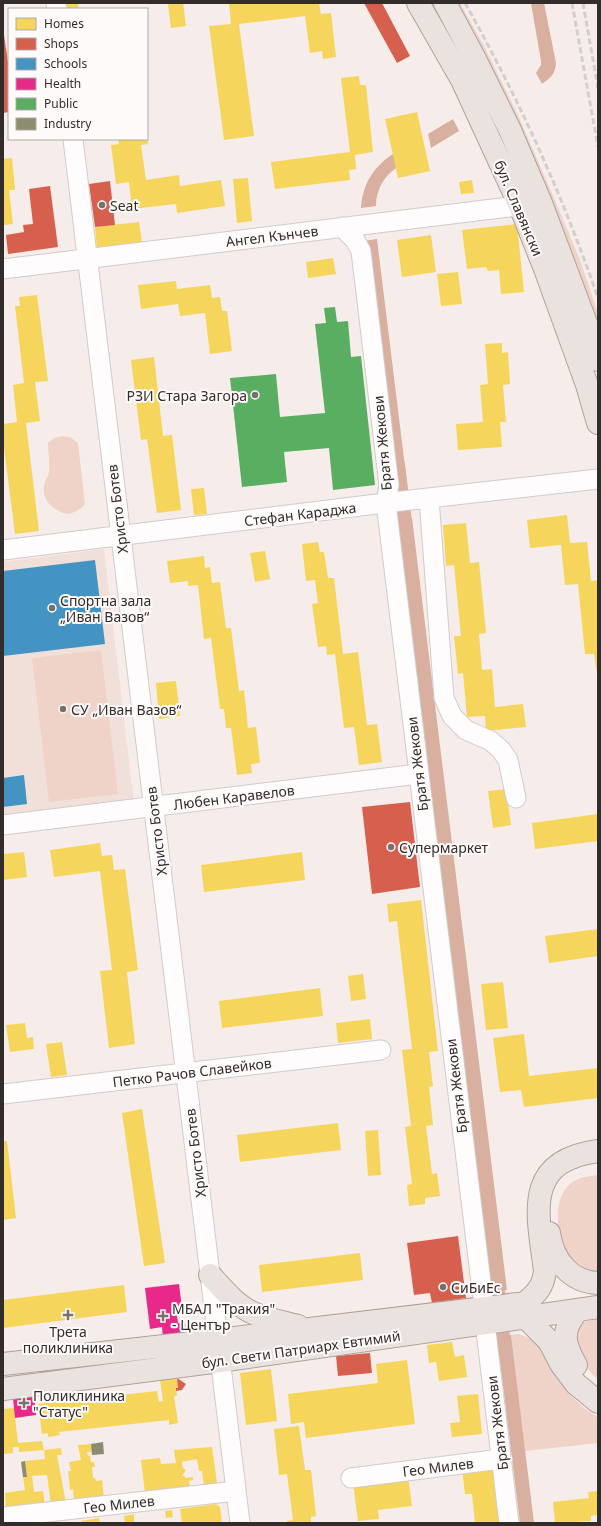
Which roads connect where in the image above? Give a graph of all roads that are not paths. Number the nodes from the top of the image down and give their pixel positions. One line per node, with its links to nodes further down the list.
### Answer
1 (418, 3): 4 (main road, бул. Славянски)
2 (445, 3): 4 (main road, бул. Славянски)
3 (73, 140): 6 (street, Христо Ботев)
4 (530, 204): 5 (street, Ангел Кънчев); 8 (main road, бул. Славянски); 9 (main road, бул. Славянски)
5 (360, 225): 6 (street, Ангел Кънчев); 11 (street, Братя Жекови)
6 (87, 258): 7 (street, Ангел Кънчев); 12 (street, Христо Ботев)
7 (3, 269)
8 (598, 360)
9 (598, 423)
10 (598, 479): 11 (street, Стефан Караджа)
11 (405, 501): 12 (street, Стефан Караджа); 14 (street, Братя Жекови); 15 (street)
12 (121, 536): 13 (street, Стефан Караджа); 16 (street, Христо Ботев)
13 (3, 550)
14 (418, 774): 16 (street, Любен Каравелов); 26 (street, Братя Жекови)
15 (516, 798)
16 (153, 806): 17 (street, Любен Каравелов); 19 (street, Христо Ботев)
17 (3, 825)
18 (381, 1050): 19 (street, Петко Рачов Славейков)
19 (185, 1073): 20 (street, Петко Рачов Славейков); 22 (street, Христо Ботев)
20 (3, 1094)
21 (598, 1158): 23 (main road); 26 (main road)
22 (210, 1275): 27 (main road); 28 (street, Христо Ботев)
23 (598, 1283)
24 (598, 1293): 26 (main road, бул. Свети Патриарх Евтимий)
25 (588, 1308): 26 (main road, бул. Свети Патриарх Евтимий); 31 (main road)
26 (506, 1313): 27 (main road, бул. Свети Патриарх Евтимий); 28 (main road, бул. Свети Патриарх Евтимий); 32 (main road); 33 (street, Братя Жекови)
27 (309, 1329): 28 (main road, бул. Свети Патриарх Евтимий)
28 (219, 1351): 29 (main road, бул. Свети Патриарх Евтимий); 30 (main road, бул. Свети Патриарх Евтимий); 35 (street, Христо Ботев)
29 (3, 1364)
30 (3, 1389)
31 (598, 1389)
32 (598, 1402)
33 (501, 1459): 34 (street, Гео Милев); 38 (street, Братя Жекови)
34 (351, 1478)
35 (236, 1491): 36 (street, Гео Милев); 37 (street, Христо Ботев)
36 (3, 1517)
37 (240, 1523)
38 (509, 1523)

